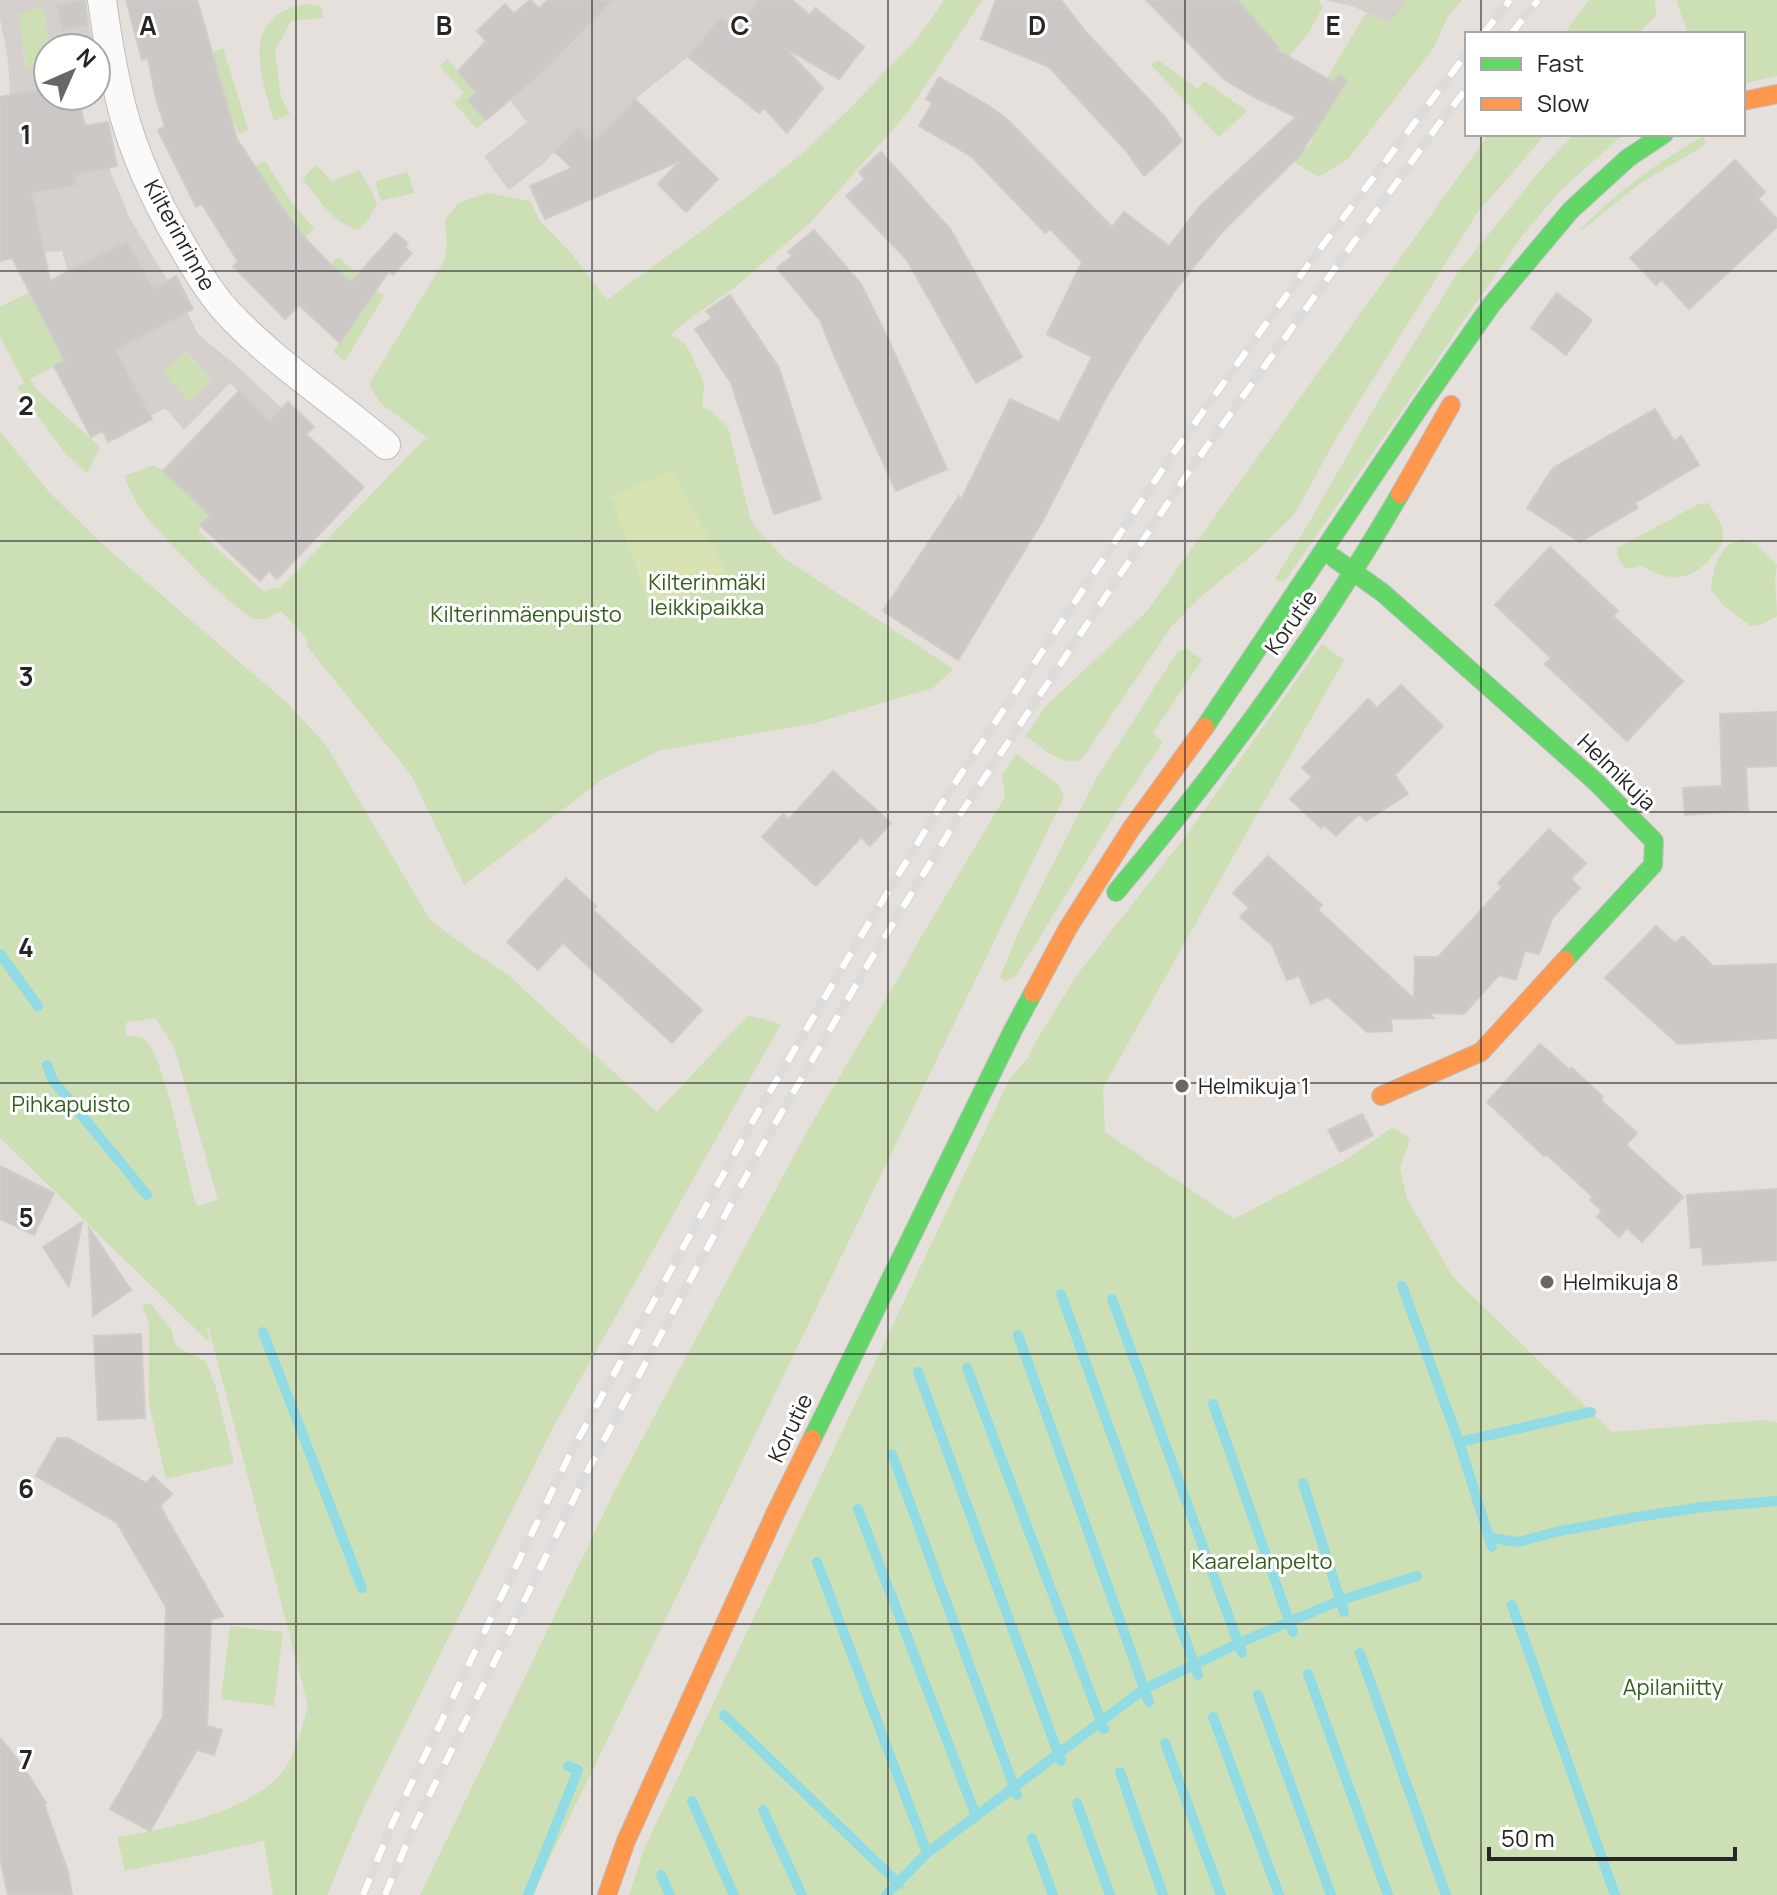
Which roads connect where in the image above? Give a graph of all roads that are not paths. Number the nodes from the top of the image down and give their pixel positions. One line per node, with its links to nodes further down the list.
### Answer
1 (102, 0): 8 (street, Kilterinrinne)
2 (1777, 94): 3 (street)
3 (1745, 101)
4 (1661, 136): 5 (street, Korutie)
5 (1538, 248): 6 (street, Korutie); 9 (street, Korutie)
6 (1471, 365)
7 (1457, 392): 10 (street, Korutie)
8 (386, 445)
9 (1325, 551): 10 (street, Helmikuja); 11 (street, Korutie)
10 (1354, 572): 11 (street, Korutie); 12 (street, Helmikuja)
11 (1034, 989): 13 (street, Korutie)
12 (1381, 1096)
13 (607, 1895)

